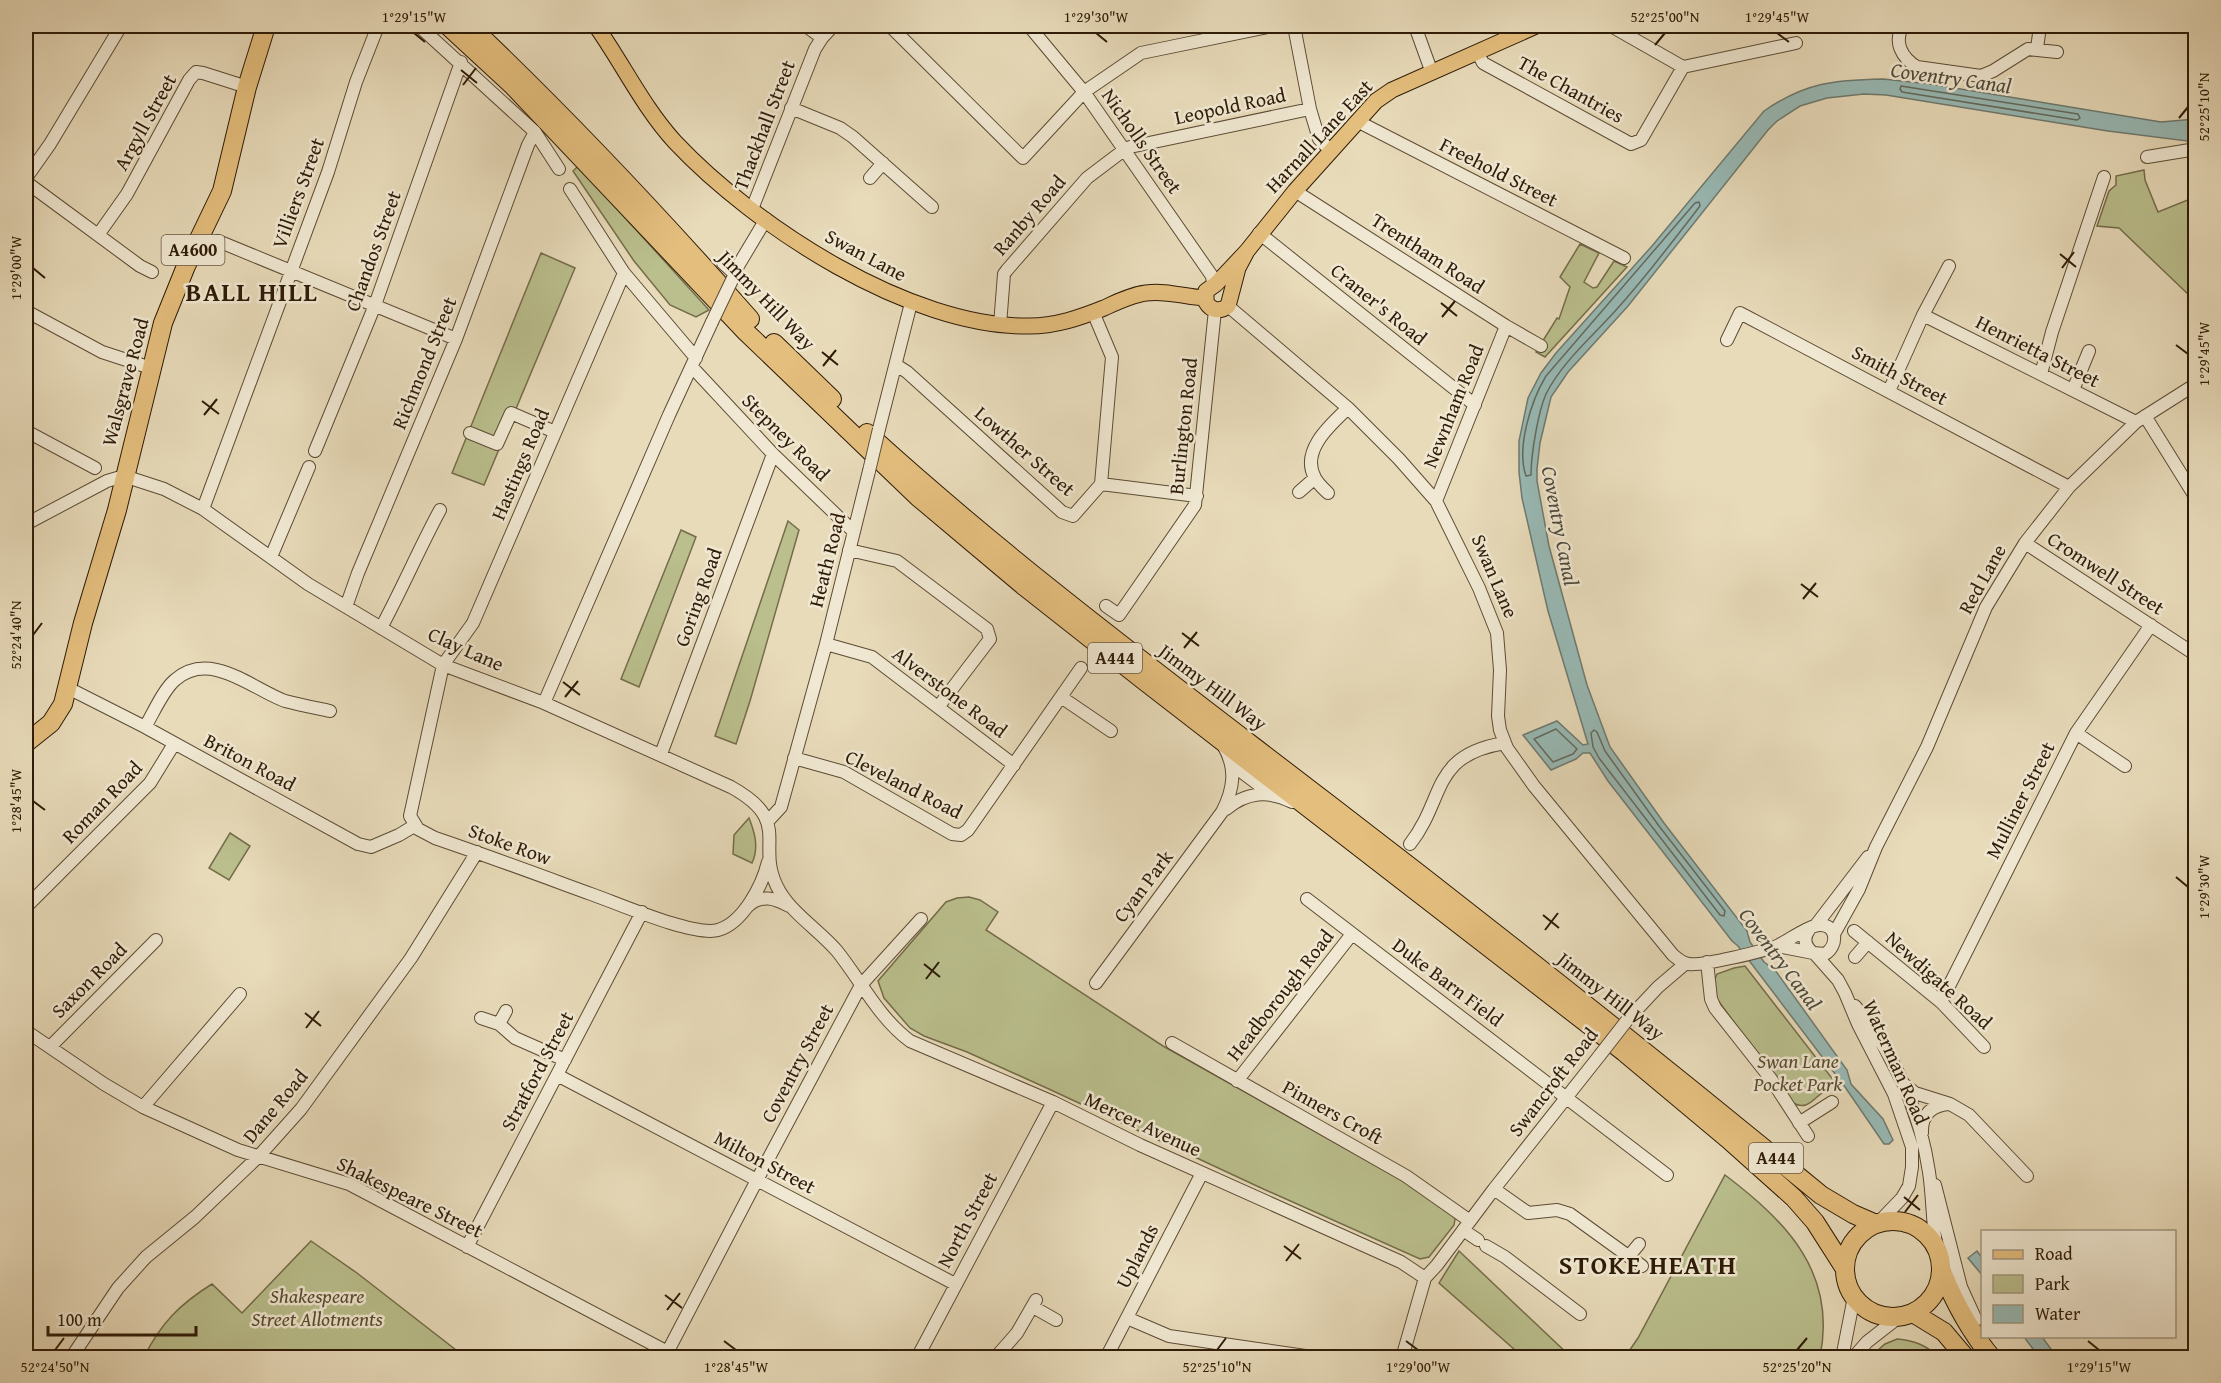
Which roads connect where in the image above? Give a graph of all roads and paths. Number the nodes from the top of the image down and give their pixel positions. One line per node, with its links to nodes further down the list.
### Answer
1 (121, 26): 43 (street)
2 (266, 26): 29 (highway, Walsgrave Road / A4600)
3 (378, 26): 57 (street, Villiers Street)
4 (419, 26): 26 (street)
5 (448, 26): 123 (highway, Jimmy Hill Way / A444)
6 (470, 26): 194 (highway, Jimmy Hill Way / A444)
7 (596, 26): 47 (main road, Swan Lane)
8 (806, 26): 20 (street)
9 (833, 26): 20 (street, Thackhall Street)
10 (890, 26): 30 (street)
11 (1029, 26): 30 (street, Nicholls Street)
12 (1204, 26): 21 (street)
13 (1272, 26): 21 (street)
14 (1294, 26): 32 (street)
15 (1415, 26): 28 (street)
16 (1536, 26): 24 (main road, Harnall Lane East)
17 (1611, 26): 27 (street)
18 (1903, 26): 23 (street)
19 (2040, 27): 23 (street)
20 (822, 38): 31 (street, Thackhall Street)
21 (1207, 39): 30 (street)
22 (1796, 43): 27 (street)
23 (2037, 48): 25 (street)
24 (1477, 52): 27 (street, The Chantries); 28 (main road, Harnall Lane East)
25 (2057, 52)
26 (461, 62): 34 (street); 64 (street, Chandos Street)
27 (1683, 67)
28 (1432, 73): 33 (main road, Harnall Lane East)
29 (247, 87): 50 (street, Argyll Street); 76 (highway, Walsgrave Road / A4600)
30 (1084, 92): 36 (street, Nicholls Street)
31 (791, 108): 39 (street); 47 (street, Thackhall Street)
32 (1310, 109): 36 (street, Leopold Road); 37 (street)
33 (1357, 121): 37 (main road, Harnall Lane East); 53 (street, Freehold Street)
34 (535, 132): 40 (street); 70 (street, Richmond Street)
35 (2196, 149): 38 (street)
36 (1124, 150): 60 (street, Nicholls Street); 68 (street, Ranby Road)
37 (1331, 151): 45 (main road, Harnall Lane East)
38 (2147, 158)
39 (883, 163): 42 (street); 46 (street)
40 (559, 169)
41 (2104, 177): 77 (street)
42 (870, 178)
43 (26, 180): 50 (street)
44 (570, 189): 58 (street, Stepney Road)
45 (1295, 191): 49 (main road, Harnall Lane East); 69 (street, Trentham Road)
46 (932, 207)
47 (752, 209): 48 (main road, Swan Lane)
48 (766, 219): 59 (street); 62 (main road, Swan Lane)
49 (1259, 233): 52 (main road, Harnall Lane East); 81 (street, Craner's Road)
50 (99, 235): 56 (street)
51 (218, 241): 57 (street)
52 (1247, 251): 60 (main road, Harnall Lane East); 63 (main road, Harnall Lane East)
53 (1624, 258)
54 (723, 263): 59 (street)
55 (1949, 266): 67 (street)
56 (152, 272)
57 (291, 272): 64 (street); 100 (street, Villiers Street)
58 (624, 273): 74 (street, Stepney Road); 85 (street, Hastings Road)
59 (734, 276): 74 (street, bridge)
60 (1215, 284): 61 (main road); 63 (main road)
61 (1205, 298): 63 (main road); 66 (main road, Swan Lane)
62 (911, 303): 68 (main road, Swan Lane); 75 (street, Heath Road)
63 (1224, 303): 82 (street, Swan Lane); 98 (street, Burlington Road)
64 (375, 306): 70 (street); 87 (street, Chandos Street)
65 (26, 311): 76 (street)
66 (1093, 312): 68 (main road, Swan Lane); 93 (street, Lowther Street)
67 (1923, 315): 77 (street, Henrietta Street); 80 (street)
68 (1000, 325)
69 (1506, 326): 72 (street, Trentham Road); 81 (street, Newnham Road)
70 (456, 339): 108 (street, Richmond Street)
71 (1727, 340): 80 (street, Smith Street)
72 (1541, 346)
73 (2089, 351): 79 (street)
74 (694, 363): 88 (street, Stepney Road); 117 (street)
75 (896, 365): 93 (street, Lowther Street); 103 (street, Heath Road, bridge)
76 (151, 368): 91 (highway, Walsgrave Road / A4600)
77 (2041, 374): 79 (street, Henrietta Street)
78 (2196, 384): 83 (street, Red Lane)
79 (2073, 390): 83 (street, Henrietta Street)
80 (1889, 391): 94 (street, Smith Street)
81 (1475, 405): 99 (street, Newnham Road)
82 (1348, 408): 92 (street); 99 (street, Swan Lane)
83 (2140, 419): 94 (street, Red Lane); 95 (street)
84 (26, 431): 90 (street)
85 (555, 432): 86 (street); 113 (street, Hastings Road)
86 (470, 433)
87 (315, 451)
88 (773, 454): 103 (street, Stepney Road); 127 (street, Goring Road)
89 (309, 467): 106 (street)
90 (95, 468)
91 (124, 476): 100 (street, Clay Lane); 102 (street); 115 (highway, Walsgrave Road / A4600)
92 (1315, 478): 96 (street); 97 (street)
93 (1101, 484): 98 (street)
94 (2069, 487): 104 (street, Red Lane)
95 (2194, 491)
96 (1299, 492)
97 (1328, 493)
98 (1197, 496): 107 (street, Burlington Road)
99 (1436, 501): 125 (street, Swan Lane)
100 (203, 508): 106 (street, Clay Lane)
101 (440, 510): 110 (street)
102 (26, 524)
103 (854, 532): 105 (street, Heath Road)
104 (2025, 543): 109 (street, Cromwell Street); 138 (street, Red Lane)
105 (849, 550): 111 (street, Heath Road); 118 (street)
106 (271, 557): 108 (street, Clay Lane)
107 (1106, 606)
108 (346, 607): 110 (street, Clay Lane)
109 (2151, 625): 112 (street, Cromwell Street); 122 (street, Mulliner Street)
110 (381, 628): 113 (street, Clay Lane)
111 (826, 644): 118 (street, Alverstone Road); 129 (street, Heath Road)
112 (2196, 656)
113 (443, 665): 117 (street, Clay Lane); 136 (street)
114 (1082, 668): 116 (street)
115 (68, 688): 120 (street, Briton Road); 124 (highway, Walsgrave Road / A4600)
116 (1060, 697): 121 (street); 130 (street)
117 (544, 704): 127 (street, Clay Lane)
118 (939, 706): 130 (street, Alverstone Road)
119 (330, 711): 120 (street)
120 (146, 728): 126 (street, Briton Road)
121 (1111, 730)
122 (2076, 733): 131 (street); 164 (street, Mulliner Street)
123 (1220, 741): 128 (street, Cyan Park); 134 (highway, Jimmy Hill Way / A444)
124 (26, 743)
125 (1505, 743): 137 (street); 158 (street, Swan Lane)
126 (174, 744): 136 (street, Briton Road); 142 (street, Roman Road)
127 (661, 754): 135 (street, Clay Lane)
128 (1230, 757): 132 (street, Cyan Park); 133 (street, Cyan Park)
129 (794, 758): 130 (street, Cleveland Road); 135 (street, Heath Road)
130 (1014, 765)
131 (2125, 766)
132 (1272, 795): 133 (street, Cyan Park); 134 (street, Cyan Park)
133 (1222, 813): 160 (street, Cyan Park)
134 (1320, 816): 201 (highway, Jimmy Hill Way / A444)
135 (768, 821): 140 (street)
136 (414, 826): 139 (street, Stoke Row)
137 (1410, 844)
138 (1876, 847): 147 (street, Red Lane); 150 (street, Red Lane)
139 (477, 852): 145 (street, Stoke Row); 188 (street, Dane Road)
140 (769, 852): 143 (street); 144 (street)
141 (1307, 898): 149 (street, Duke Barn Field)
142 (26, 908)
143 (745, 909): 144 (street); 145 (street, Stoke Row)
144 (796, 911): 161 (street, Mercer Avenue)
145 (642, 912): 172 (street, Stratford Street)
146 (921, 919): 161 (street, Coventry Street)
147 (1813, 928): 150 (street); 153 (street); 155 (street)
148 (1854, 931): 152 (street, Newdigate Road)
149 (1352, 934): 174 (street, Headborough Road); 176 (street, Duke Barn Field)
150 (1834, 934): 154 (street)
151 (156, 940): 170 (street, Saxon Road)
152 (1868, 942): 156 (street, Newdigate Road); 164 (street, Newdigate Road)
153 (1772, 947): 155 (street); 157 (street)
154 (1833, 948): 155 (street); 159 (street, Waterman Road)
155 (1814, 953): 159 (street, Waterman Road)
156 (1855, 957)
157 (1707, 962): 158 (street); 183 (street)
158 (1685, 964): 176 (street, Swancroft Road, bridge)
159 (1838, 980): 162 (street, Waterman Road)
160 (1096, 983)
161 (861, 985): 178 (street, Mercer Avenue); 192 (street, Coventry Street)
162 (1845, 993): 175 (street, Waterman Road); 186 (street, Waterman Road)
163 (240, 994): 182 (street)
164 (1941, 1002): 171 (street, Newdigate Road)
165 (506, 1011): 167 (street)
166 (481, 1018): 167 (street)
167 (499, 1024): 172 (street)
168 (26, 1031): 170 (street, Shakespeare Street)
169 (1172, 1043): 174 (street, Pinners Croft)
170 (50, 1047): 182 (street, Shakespeare Street)
171 (1984, 1047)
172 (564, 1060): 173 (street, Stratford Street)
173 (557, 1075): 192 (street, Milton Street); 197 (street, Stratford Street)
174 (1238, 1081): 195 (street, Pinners Croft)
175 (1904, 1084): 177 (street, Waterman Road); 181 (street, Waterman Road)
176 (1566, 1097): 190 (street, Duke Barn Field); 193 (street, Swancroft Road)
177 (1930, 1098): 180 (street, Waterman Road); 181 (street, Waterman Road)
178 (1053, 1102): 189 (street, Mercer Avenue); 203 (street, North Street)
179 (1832, 1102): 183 (street)
180 (1950, 1104): 185 (street, Waterman Road); 191 (street, Waterman Road)
181 (1912, 1105): 185 (street, Waterman Road); 186 (street, Waterman Road)
182 (143, 1107): 188 (street, Shakespeare Street)
183 (1799, 1123): 184 (street)
184 (1808, 1136)
185 (1922, 1136): 187 (street, Waterman Road)
186 (1912, 1147): 194 (street, Waterman Road)
187 (1926, 1155): 199 (street, Waterman Road); 209 (street)
188 (259, 1156): 197 (street, Shakespeare Street); 212 (street, Dane Road)
189 (1202, 1173): 202 (street, Mercer Avenue); 207 (street, Uplands)
190 (1667, 1175)
191 (2027, 1176)
192 (757, 1180): 203 (street, Milton Street); 211 (street, Coventry Street)
193 (1494, 1189): 195 (street, Swancroft Road); 198 (street)
194 (1877, 1224): 199 (highway); 201 (highway)
195 (1467, 1225): 202 (street, Swancroft Road); 205 (street, Pinners Croft)
196 (1639, 1244): 198 (street)
197 (467, 1247): 211 (street, Shakespeare Street)
198 (1629, 1256): 200 (street)
199 (1941, 1265): 206 (highway); 221 (highway)
200 (1642, 1266)
201 (1845, 1269): 204 (highway)
202 (1425, 1278): 217 (street)
203 (955, 1284): 213 (street, North Street)
204 (1854, 1297): 206 (highway); 218 (street)
205 (1580, 1314)
206 (1914, 1317): 219 (street); 220 (highway)
207 (1127, 1318): 215 (street, Uplands); 216 (street)
208 (1056, 1320): 214 (street)
209 (1981, 1329)
210 (1987, 1338): 222 (street)
211 (673, 1354)
212 (71, 1358)
213 (917, 1358)
214 (995, 1358)
215 (1106, 1358)
216 (1319, 1358)
217 (1402, 1358)
218 (1842, 1358)
219 (1853, 1358)
220 (1966, 1358)
221 (1992, 1358)
222 (1999, 1358)

